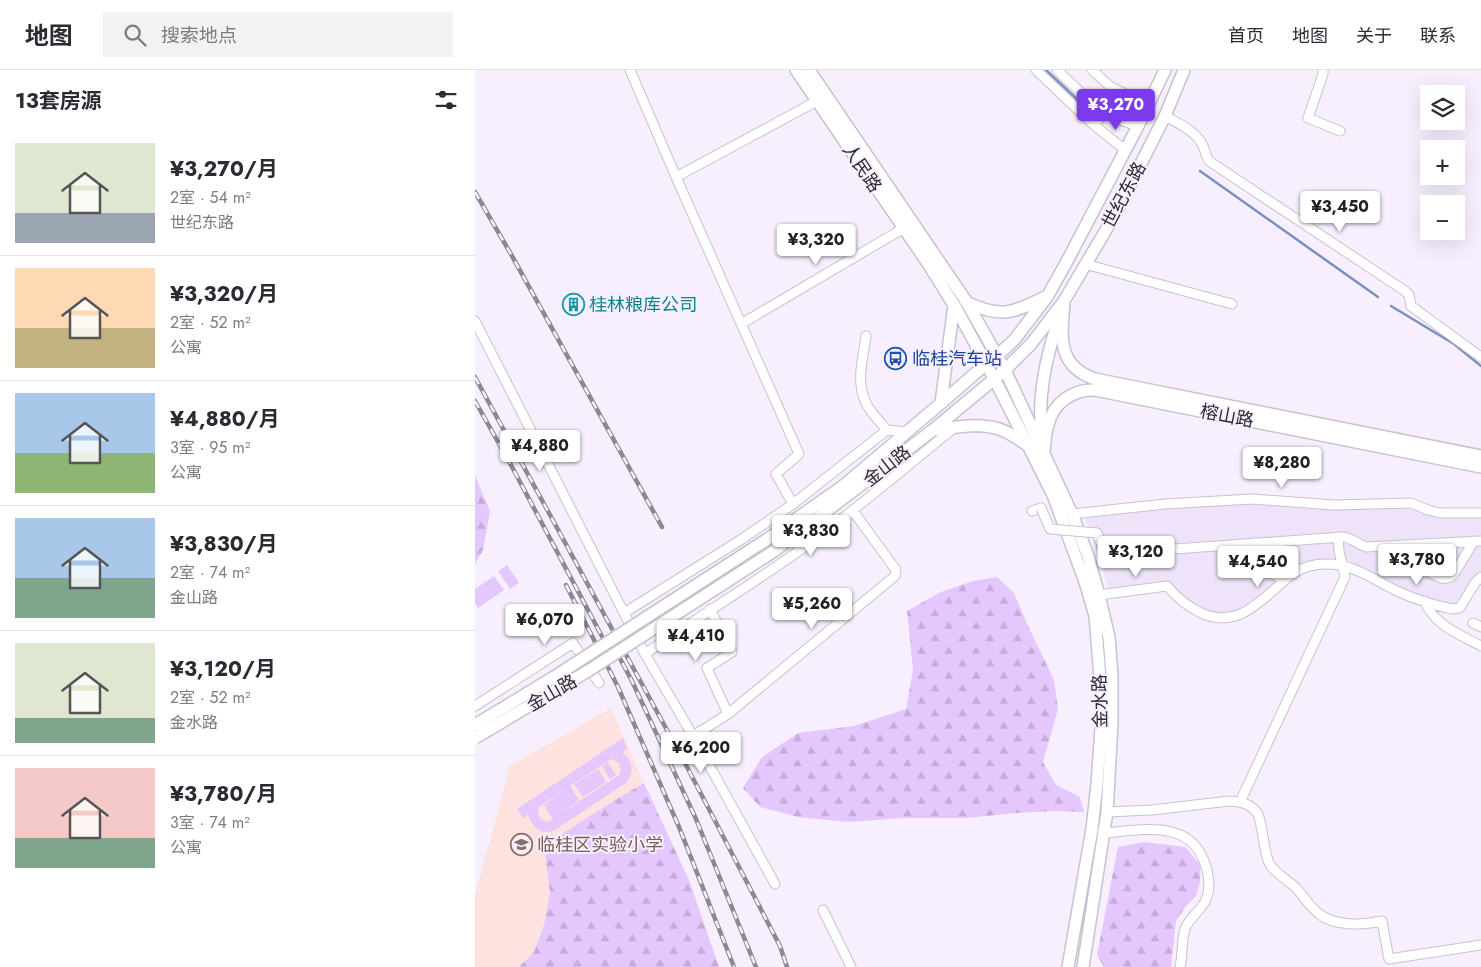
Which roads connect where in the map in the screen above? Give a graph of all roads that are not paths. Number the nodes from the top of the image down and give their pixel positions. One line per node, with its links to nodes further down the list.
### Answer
1 (630, 70): 18 (street)
2 (796, 70): 10 (main road, 人民路)
3 (809, 70): 20 (main road, 人民路)
4 (1035, 70): 14 (street)
5 (1057, 70): 12 (street)
6 (1092, 70): 11 (street)
7 (1165, 70): 11 (main road, 世纪东路)
8 (1184, 70): 13 (main road, 世纪东路)
9 (1323, 70): 16 (street)
10 (817, 101): 18 (street); 19 (main road, 人民路)
11 (1148, 105): 15 (main road, 世纪东路)
12 (1105, 112): 14 (street); 15 (street)
13 (1165, 116): 21 (main road, 世纪东路); 31 (street)
14 (1094, 125): 17 (street)
15 (1137, 126): 17 (main road, 世纪东路)
16 (1341, 130)
17 (1125, 150): 22 (main road, 世纪东路)
18 (675, 177): 28 (street)
19 (903, 228): 20 (main road, 人民路); 28 (street)
20 (934, 262): 24 (main road, 金水路); 26 (main road, 金水路)
21 (1085, 264): 23 (main road, 世纪东路); 25 (street)
22 (1047, 297): 24 (main road); 30 (main road, 金山路)
23 (1064, 301): 33 (main road, 金山路); 41 (main road); 42 (main road, 榕山路)
24 (966, 302): 30 (main road, 金水路)
25 (1232, 304)
26 (954, 305): 32 (main road, 金水路); 35 (main road)
27 (475, 321): 59 (street)
28 (741, 324): 44 (street)
29 (866, 336): 37 (street)
30 (997, 356): 32 (main road, 金山路); 33 (main road, 金水路)
31 (1481, 357)
32 (986, 364): 34 (main road, 金水路); 35 (main road, 金山路)
33 (1005, 370): 34 (main road, 金山路); 41 (main road, 金水路)
34 (994, 379): 38 (main road, 金山路); 40 (main road, 金水路)
35 (941, 403): 39 (main road, 金山路)
36 (954, 428): 38 (main road); 40 (main road); 46 (street)
37 (887, 430): 39 (street); 44 (street)
38 (933, 430): 67 (main road, 金山路, bridge)
39 (906, 432): 65 (main road, 金山路, bridge)
40 (1028, 446): 75 (main road, 金水路)
41 (1044, 455): 43 (main road, 榕山路); 48 (main road, 金水路)
42 (1481, 456)
43 (1481, 467)
44 (793, 504): 59 (street)
45 (1037, 509): 51 (street, bridge)
46 (853, 511): 58 (street); 64 (street)
47 (1481, 513): 48 (street)
48 (1072, 514): 56 (main road, 金水路)
49 (1338, 537): 51 (street); 52 (street); 53 (street)
50 (1477, 541): 52 (street); 52 (street)
51 (1255, 543): 55 (street)
52 (1379, 546)
53 (1343, 566): 55 (street); 57 (street); 68 (street)
54 (1481, 577): 57 (street)
55 (1285, 580): 56 (street)
56 (1099, 595): 69 (main road, 金水路)
57 (1425, 601): 60 (street)
58 (710, 609): 61 (street); 64 (street)
59 (624, 613): 61 (street)
60 (1481, 646)
61 (645, 654): 66 (street)
62 (599, 683): 63 (street)
63 (475, 706)
64 (728, 714): 66 (street)
65 (475, 725)
66 (693, 736): 71 (street)
67 (475, 738)
68 (1240, 802): 69 (street); 73 (street)
69 (1107, 812): 70 (main road, 金水路)
70 (1104, 833): 76 (main road, 金水路); 77 (street)
71 (775, 884)
72 (823, 910): 74 (street)
73 (1481, 945)
74 (851, 967)
75 (1068, 967)
76 (1083, 967)
77 (1180, 967)

